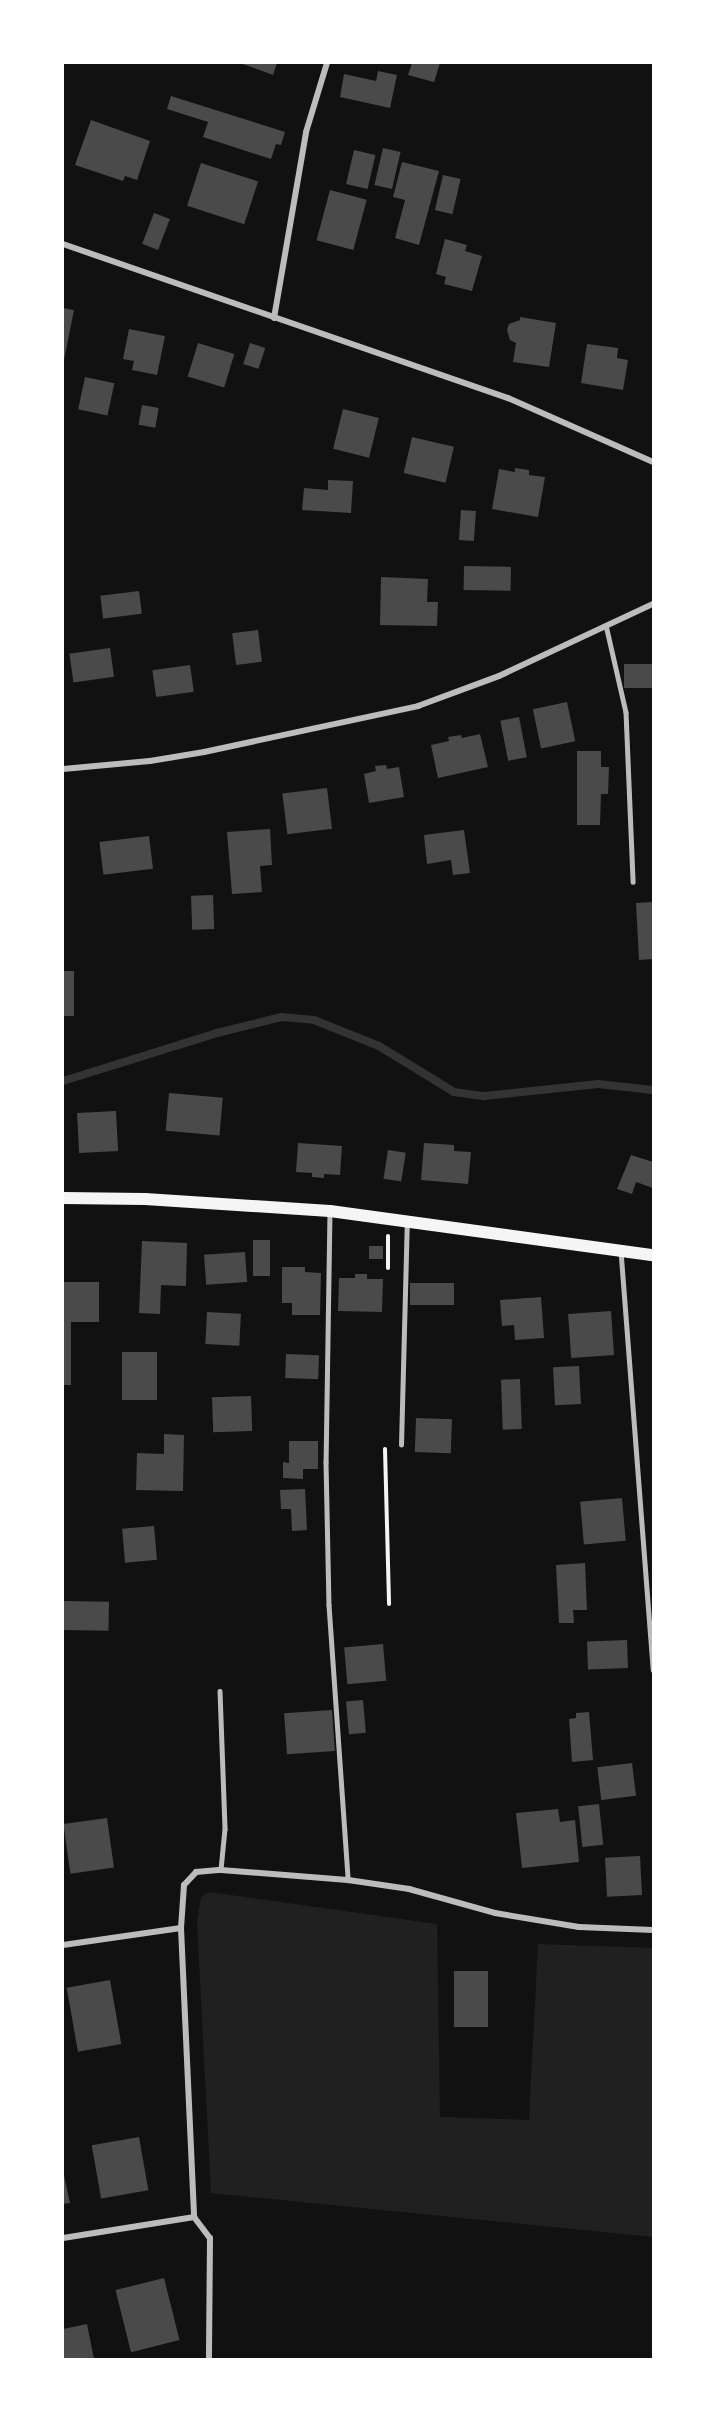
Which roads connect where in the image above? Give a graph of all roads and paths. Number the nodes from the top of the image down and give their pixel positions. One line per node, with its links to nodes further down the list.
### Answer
1 (327, 63): 3 (street)
2 (63, 244): 3 (street)
3 (274, 318): 4 (street)
4 (653, 462)
5 (653, 604): 6 (street)
6 (606, 625): 7 (street); 8 (lane)
7 (63, 769)
8 (633, 882)
9 (63, 1198): 10 (main road)
10 (330, 1211): 11 (main road); 18 (lane)
11 (407, 1220): 12 (main road); 14 (lane)
12 (621, 1250): 13 (main road); 15 (lane)
13 (653, 1255)
14 (400, 1444)
15 (653, 1670)
16 (220, 1691): 17 (lane)
17 (221, 1870): 18 (street); 19 (street)
18 (348, 1880): 20 (street)
19 (181, 1928): 21 (street); 22 (street)
20 (653, 1930)
21 (63, 1945)
22 (194, 2217): 23 (street); 24 (street)
23 (63, 2238)
24 (209, 2359)

